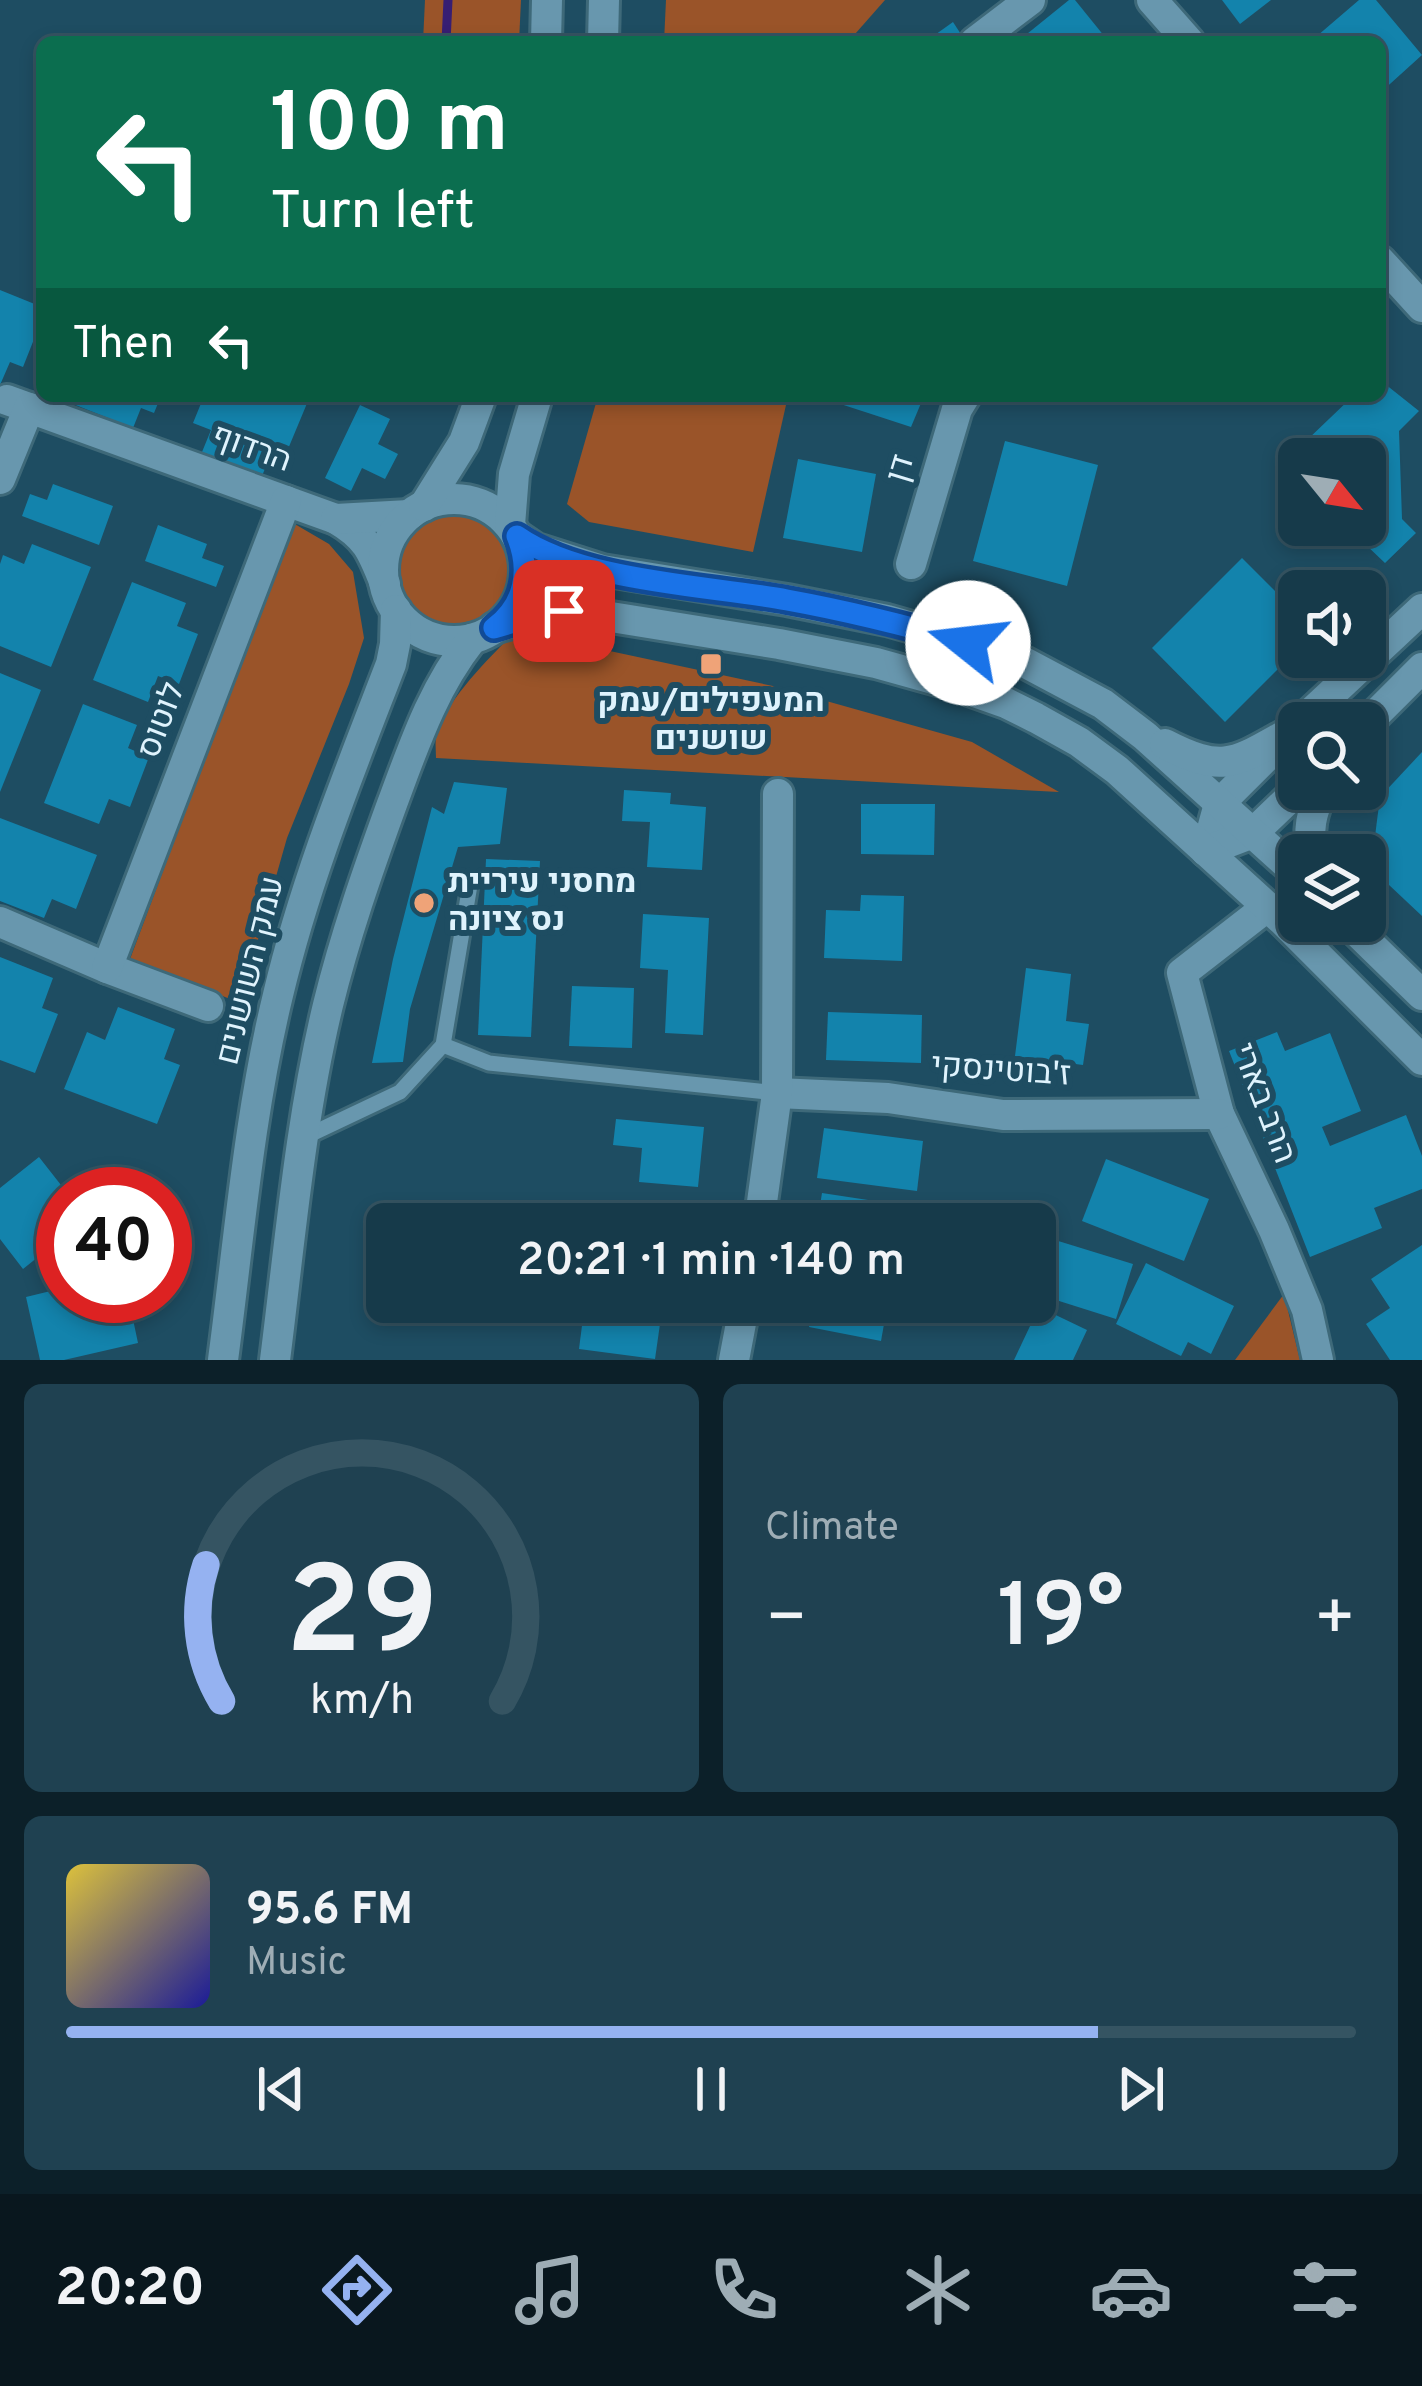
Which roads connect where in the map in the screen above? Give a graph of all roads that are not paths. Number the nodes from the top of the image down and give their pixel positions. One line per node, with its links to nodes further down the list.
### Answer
1 (547, 0): 5 (street)
2 (604, 0): 6 (street)
3 (1030, 0): 7 (street)
4 (1152, 0): 8 (street)
5 (546, 36)
6 (603, 36)
7 (983, 36)
8 (1179, 36)
9 (1386, 267): 10 (street)
10 (1422, 307)
11 (479, 402): 16 (street)
12 (535, 402): 18 (street)
13 (961, 402): 19 (street, דן)
14 (0, 478): 15 (street, הרדוף)
15 (286, 500): 17 (street, הרדוף); 39 (street, לוטוס)
16 (417, 511): 17 (street, הרדוף); 18 (street); 20 (street)
17 (336, 519): 20 (street, הרדוף)
18 (513, 531): 22 (street); 26 (street)
19 (911, 564)
20 (390, 597): 22 (street); 49 (street, עמק השושנים)
21 (1422, 609): 24 (street)
22 (483, 633): 33 (street); 46 (street)
23 (1422, 668): 25 (street)
24 (1323, 702)
25 (1386, 704)
26 (1136, 729): 27 (street); 30 (street)
27 (1278, 738)
28 (1278, 745): 30 (street)
29 (778, 794): 44 (street)
30 (1219, 804): 32 (street); 33 (street)
31 (1278, 809): 32 (street)
32 (1253, 833): 33 (street); 34 (street)
33 (1206, 851): 36 (street)
34 (1278, 856)
35 (471, 879): 42 (lane)
36 (1267, 907): 43 (street); 45 (street, הרב בארי)
37 (0, 922): 39 (street)
38 (1369, 942): 40 (street)
39 (107, 968): 41 (street)
40 (1422, 995)
41 (208, 1006)
42 (443, 1045): 44 (lane); 46 (lane)
43 (1422, 1060)
44 (777, 1093): 45 (street, ז'בוטינסקי); 47 (street)
45 (1219, 1114): 52 (street, הרב בארי)
46 (305, 1137): 50 (street)
47 (762, 1203)
48 (741, 1323): 51 (street)
49 (223, 1360)
50 (275, 1360)
51 (734, 1360)
52 (1318, 1360)

